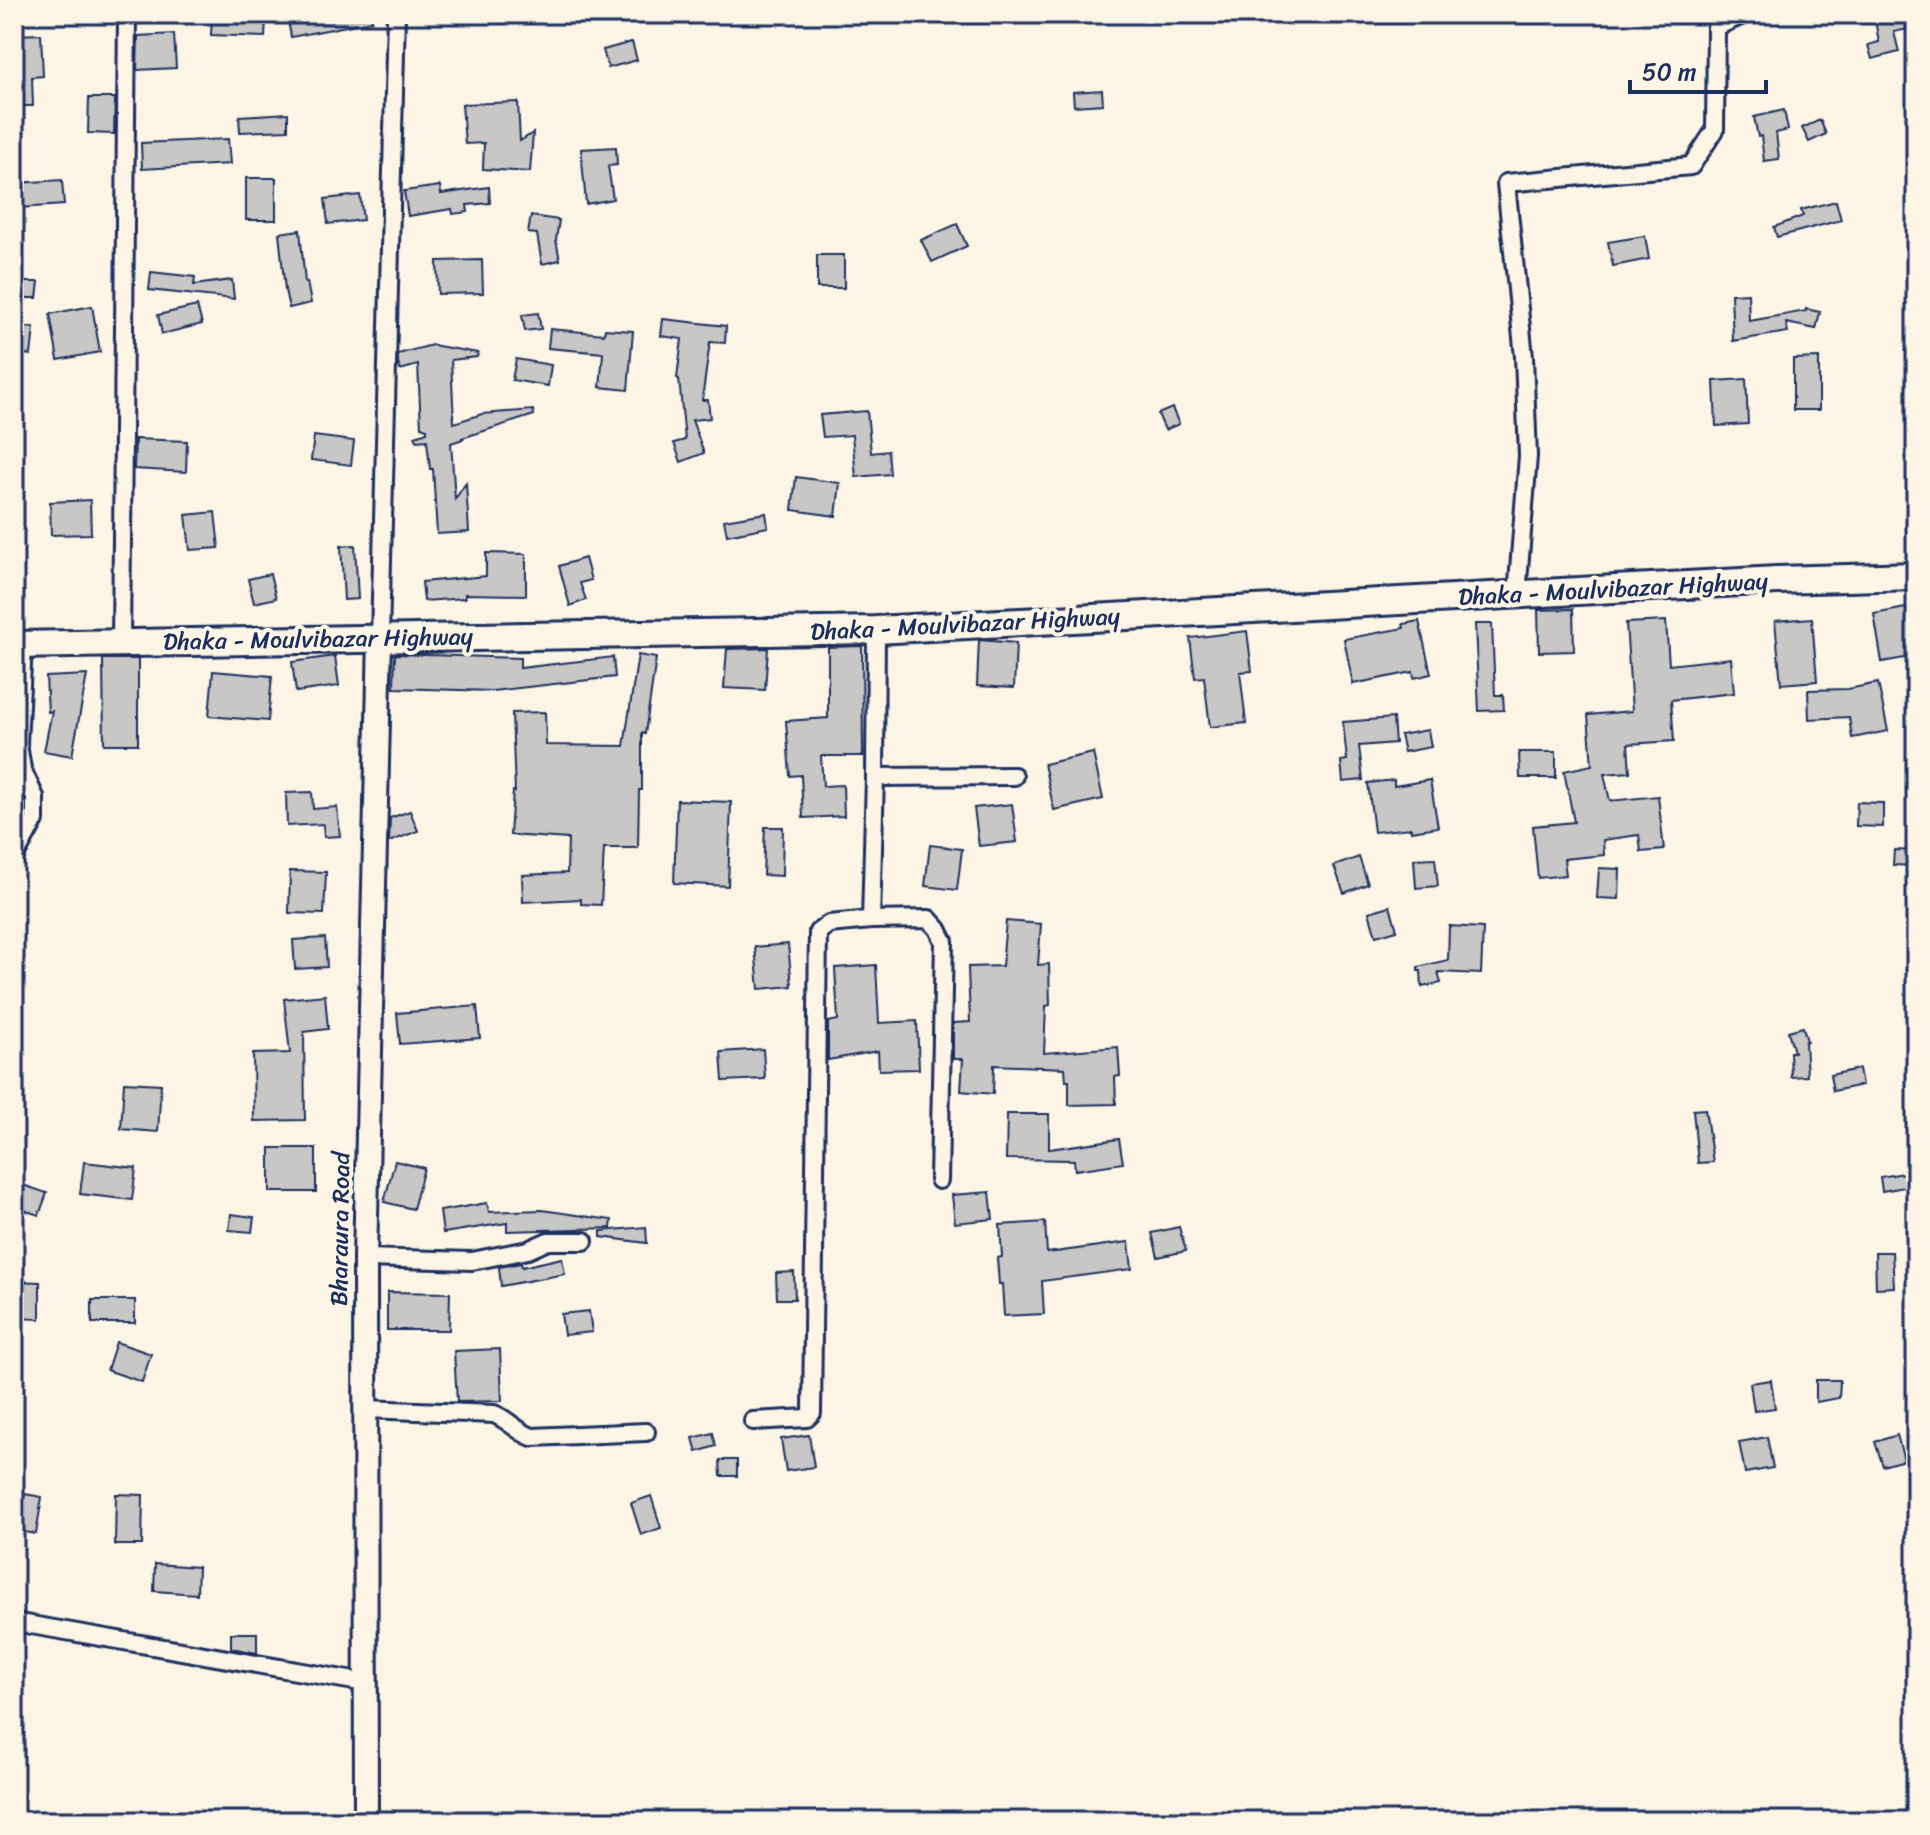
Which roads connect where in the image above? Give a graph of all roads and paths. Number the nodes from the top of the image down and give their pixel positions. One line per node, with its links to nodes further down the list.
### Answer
1 (127, 14): 8 (street)
2 (396, 14): 7 (street)
3 (1745, 14): 5 (street)
4 (1916, 576): 5 (highway, Dhaka - Moulvibazar Highway)
5 (1517, 595): 6 (highway, Dhaka - Moulvibazar Highway)
6 (876, 630): 7 (highway, Dhaka - Moulvibazar Highway); 11 (street)
7 (380, 638): 8 (highway, Dhaka - Moulvibazar Highway); 16 (main road, Bharaura Road)
8 (121, 643): 9 (highway, Dhaka - Moulvibazar Highway)
9 (18, 645): 12 (street)
10 (1014, 776): 11 (street)
11 (875, 777): 13 (street)
12 (14, 858)
13 (871, 920): 14 (street); 18 (street)
14 (939, 1180)
15 (584, 1241): 16 (street)
16 (365, 1258): 17 (main road, Bharaura Road)
17 (365, 1409): 19 (street); 21 (main road, Bharaura Road)
18 (753, 1421)
19 (646, 1432)
20 (14, 1622): 21 (street)
21 (366, 1683): 22 (main road, Bharaura Road)
22 (366, 1821)

